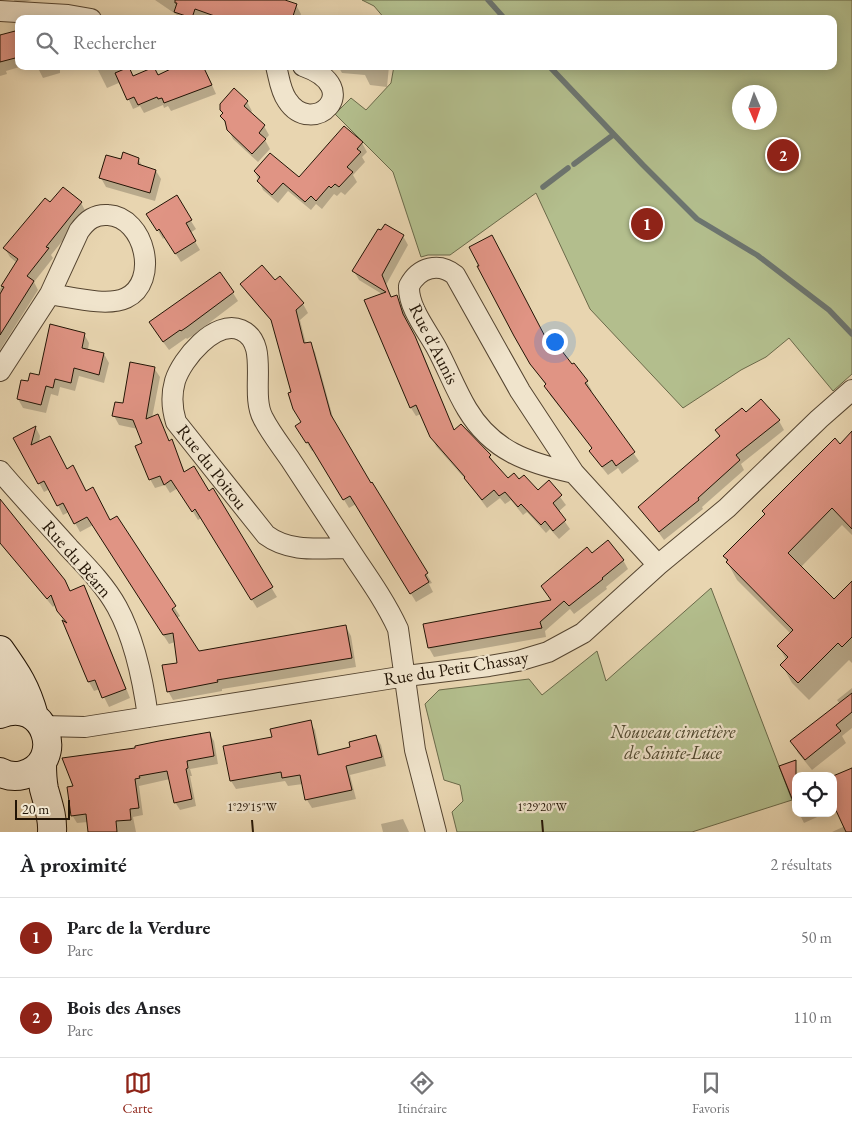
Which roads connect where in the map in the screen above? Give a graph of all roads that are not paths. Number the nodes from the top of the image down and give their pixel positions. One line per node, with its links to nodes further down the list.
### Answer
1 (69, 8): 2 (street); 3 (street)
2 (0, 11)
3 (83, 15)
4 (277, 70): 5 (street)
5 (314, 70)
6 (50, 294): 6 (street); 7 (street)
7 (0, 371)
8 (852, 390): 12 (street, Rue du Petit Chassay)
9 (0, 471): 18 (street, Rue du Béarn)
10 (574, 473): 10 (street, Rue d'Aunis); 12 (street, Rue d'Aunis)
11 (348, 548): 11 (street, Rue du Poitou); 14 (street, Rue du Poitou)
12 (658, 565): 14 (street, Rue du Petit Chassay)
13 (0, 650): 19 (street)
14 (406, 676): 18 (street, Rue du Petit Chassay); 23 (street, Rue du Poitou)
15 (0, 683): 16 (street)
16 (0, 702)
17 (0, 714): 19 (street)
18 (148, 717): 19 (street, Rue du Petit Chassay)
19 (41, 738): 20 (street); 22 (street)
20 (4, 775): 21 (street)
21 (44, 832)
22 (52, 832)
23 (436, 832)

